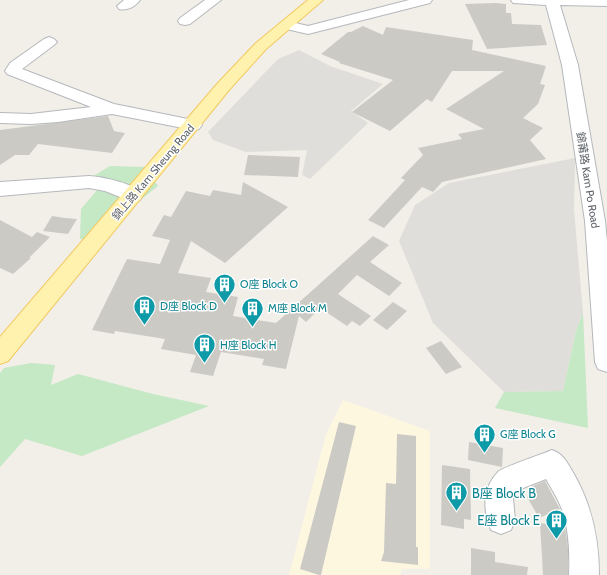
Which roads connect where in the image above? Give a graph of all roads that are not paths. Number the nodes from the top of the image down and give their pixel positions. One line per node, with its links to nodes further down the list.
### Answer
1 (214, 0): 7 (street)
2 (316, 0): 8 (main road, 錦上路 Kam Sheung Road)
3 (425, 0): 8 (street)
4 (518, 0): 5 (street)
5 (558, 1): 6 (street); 16 (street, 錦莆路 Kam Po Road)
6 (607, 2)
7 (185, 21)
8 (287, 25): 12 (main road, 錦上路 Kam Sheung Road)
9 (49, 42): 10 (street)
10 (112, 109): 11 (street); 12 (street)
11 (0, 118)
12 (193, 125): 14 (main road, 錦上路 Kam Sheung Road)
13 (0, 189): 14 (street)
14 (133, 195): 15 (main road, 錦上路 Kam Sheung Road)
15 (0, 354)
16 (607, 362)
17 (501, 520): 18 (street)
18 (584, 575)

